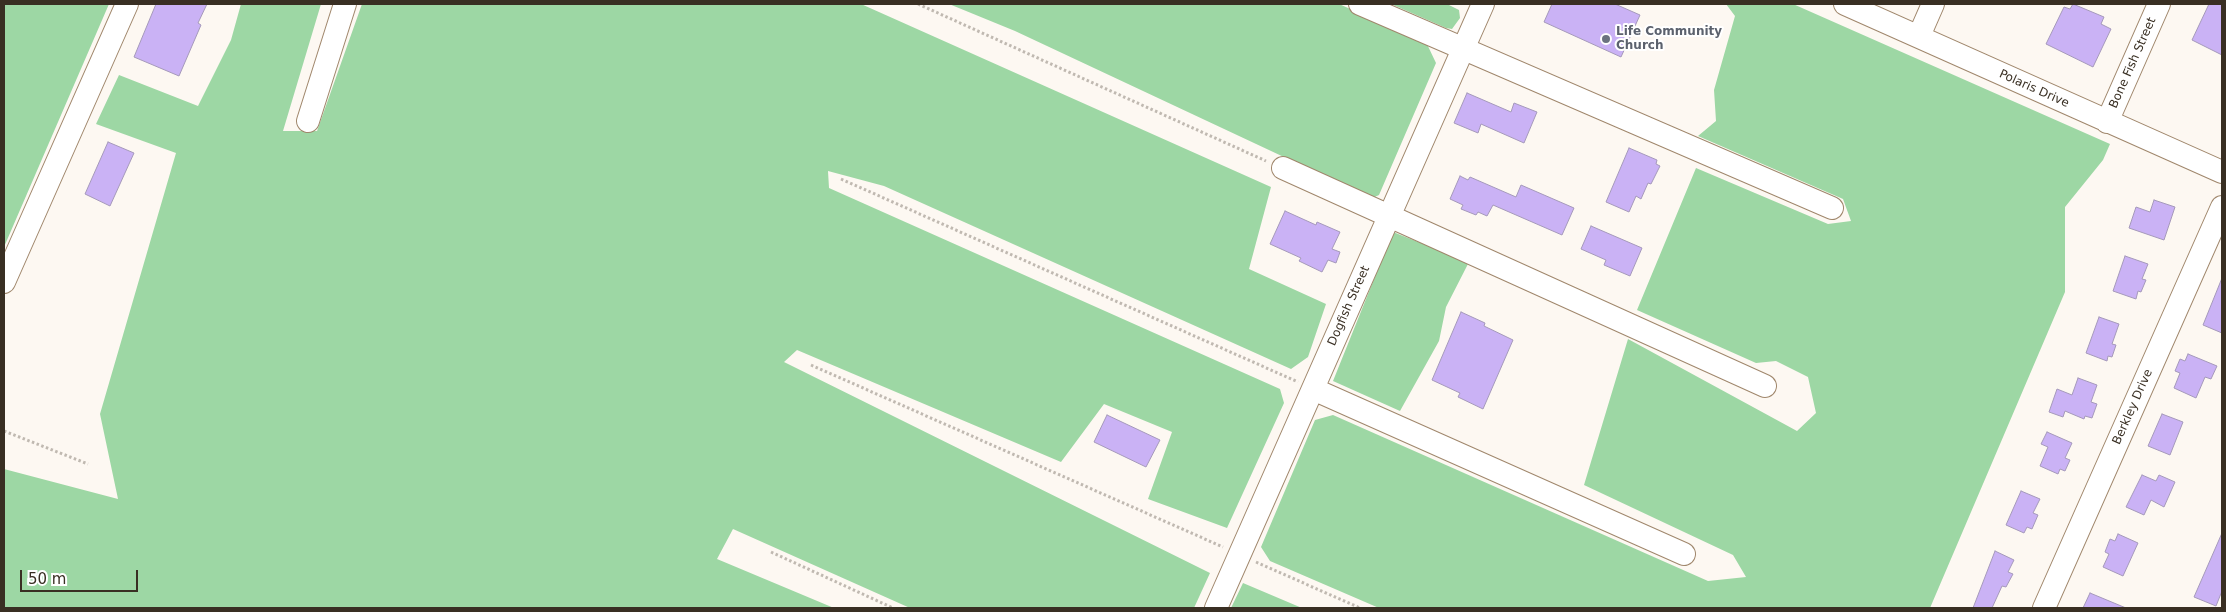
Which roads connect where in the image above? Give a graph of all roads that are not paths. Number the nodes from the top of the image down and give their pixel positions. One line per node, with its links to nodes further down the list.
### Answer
1 (127, 4): 17 (street)
2 (345, 4): 10 (street)
3 (1360, 4): 9 (street)
4 (1483, 4): 9 (street, Dogfish Street)
5 (1845, 4): 8 (street, Polaris Drive)
6 (1933, 4): 8 (street)
7 (2159, 4): 11 (street, Bone Fish Street)
8 (1918, 36): 11 (street, Polaris Drive)
9 (1462, 49): 15 (street); 16 (street, Dogfish Street)
10 (308, 121)
11 (2107, 122): 13 (street, Polaris Drive)
12 (1283, 168): 16 (street)
13 (2222, 172)
14 (2222, 207): 22 (street, Berkley Drive)
15 (1832, 208)
16 (1389, 216): 18 (street); 19 (street, Dogfish Street)
17 (4, 282)
18 (1765, 386)
19 (1313, 389): 20 (street); 21 (street, Dogfish Street)
20 (1684, 554)
21 (1216, 608)
22 (2044, 608)

